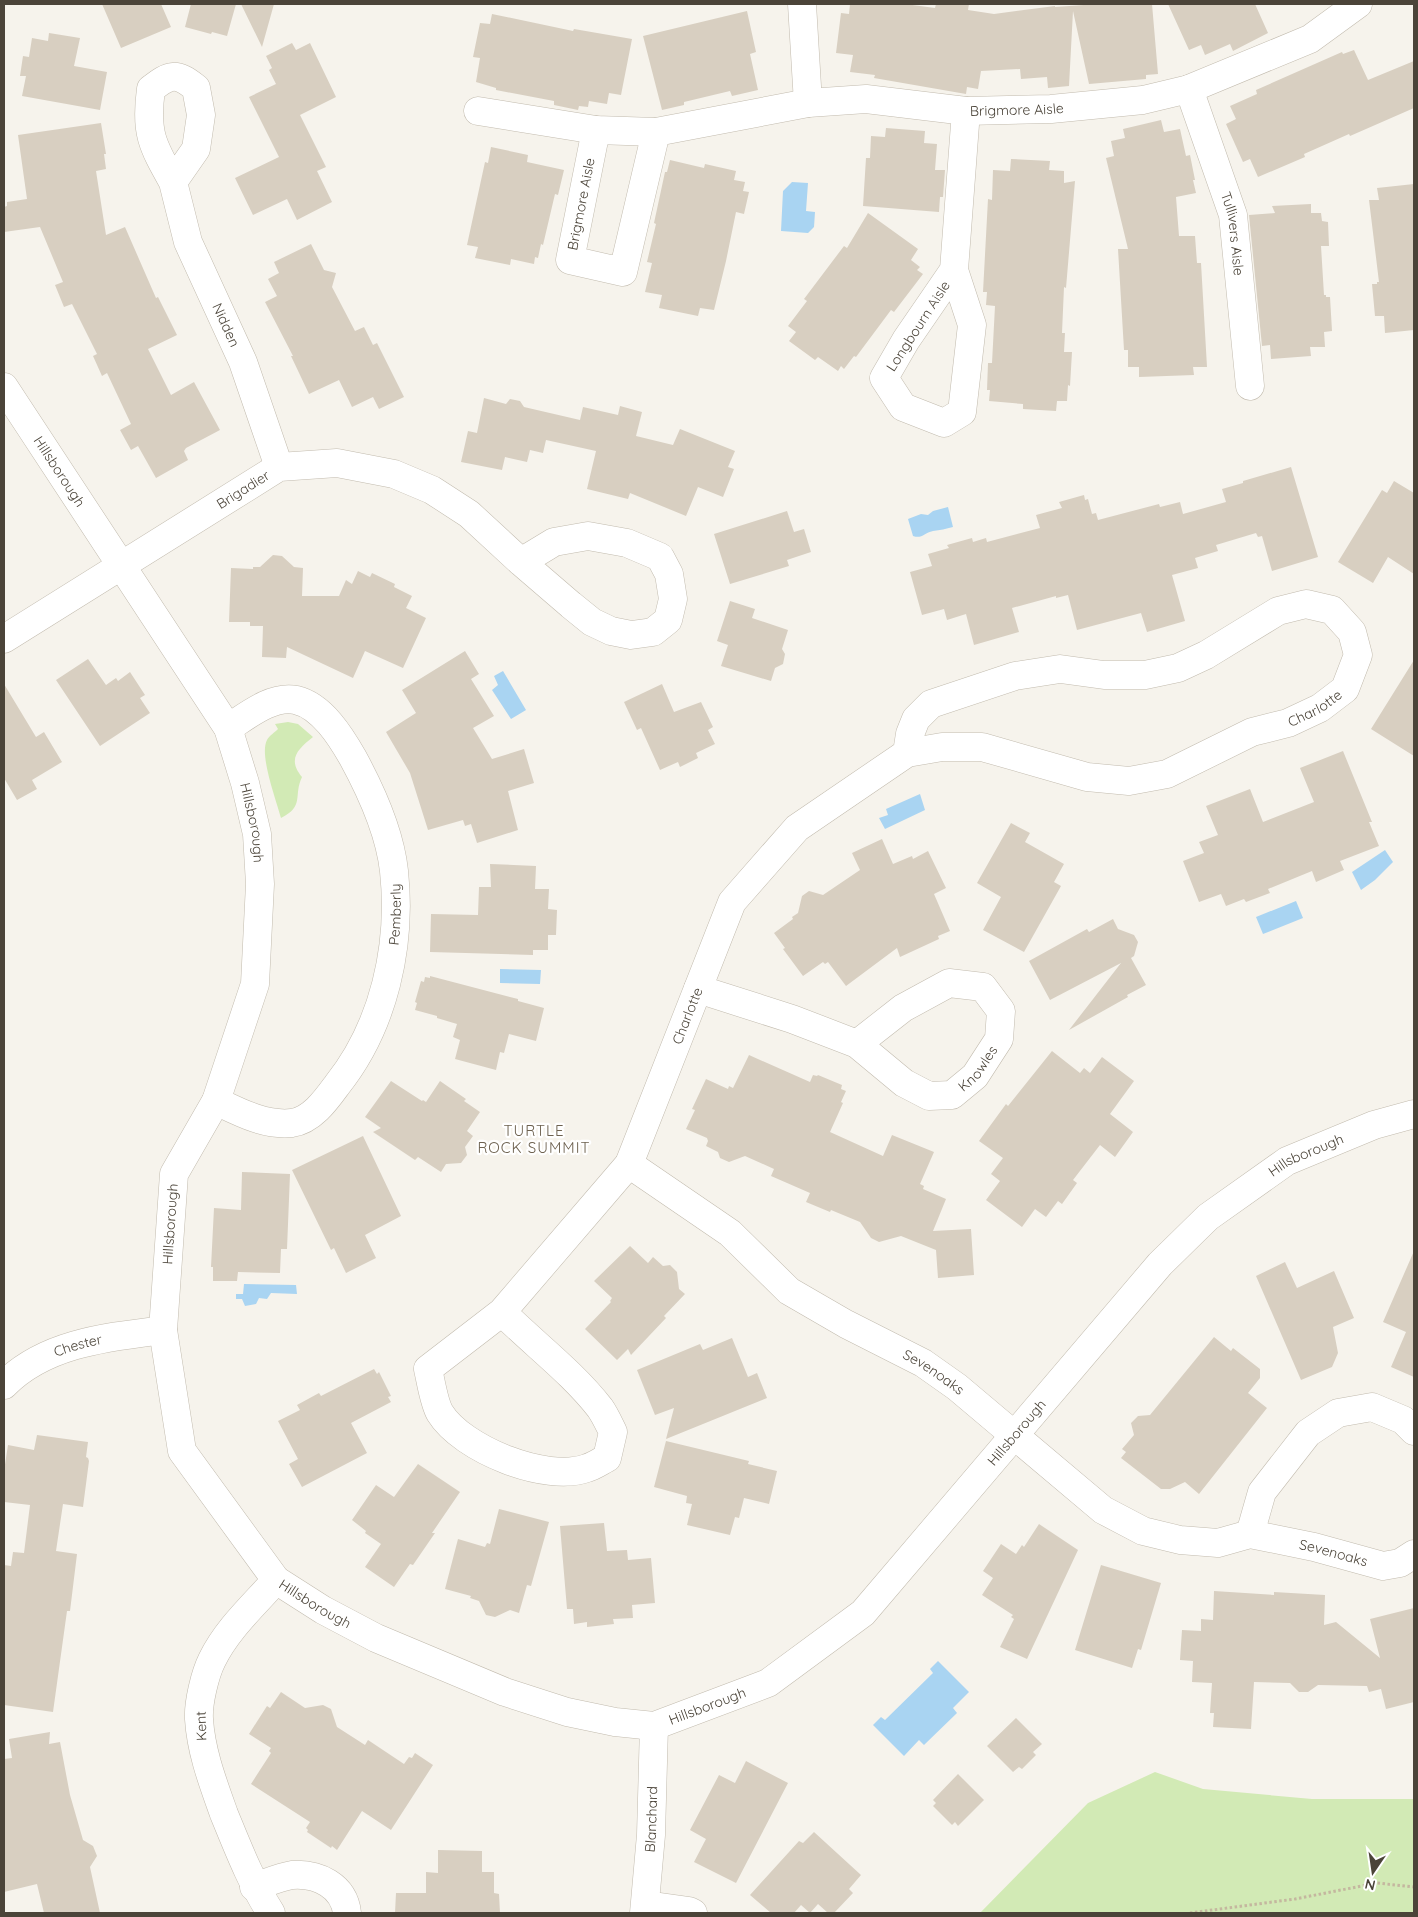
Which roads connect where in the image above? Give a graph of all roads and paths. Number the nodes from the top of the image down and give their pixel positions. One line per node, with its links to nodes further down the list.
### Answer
1 (802, 4): 4 (street)
2 (1358, 4): 3 (street, Brigmore Aisle)
3 (1189, 89): 6 (street, Brigmore Aisle); 11 (street, Tullivers Aisle)
4 (808, 103): 6 (street, Brigmore Aisle); 8 (street, Brigmore Aisle)
5 (478, 110): 7 (street, Brigmore Aisle)
6 (966, 111): 10 (street, Longbourn Aisle)
7 (596, 130): 8 (street, Brigmore Aisle); 8 (street, Brigmore Aisle)
8 (656, 132)
9 (173, 182): 13 (street, Nidden)
10 (954, 270): 10 (street, Longbourn Aisle)
11 (1250, 386)
12 (4, 387): 15 (street, Hillsborough)
13 (279, 467): 14 (street, Brigadier); 15 (street, Brigadier)
14 (521, 562): 14 (street, Brigadier)
15 (123, 566): 16 (street, Brigadier); 17 (street, Hillsborough)
16 (4, 640)
17 (228, 728): 21 (street, Hillsborough); 21 (street, Pemberly)
18 (907, 753): 18 (street, Charlotte); 19 (street, Charlotte)
19 (698, 989): 20 (street, Knowles); 23 (street, Charlotte)
20 (858, 1044): 20 (street, Knowles)
21 (216, 1101): 25 (street, Hillsborough)
22 (1414, 1114): 28 (street, Hillsborough)
23 (629, 1164): 24 (street, Charlotte); 28 (street, Sevenoaks)
24 (502, 1312): 24 (street, Charlotte)
25 (163, 1330): 26 (street, Chester); 31 (street, Hillsborough)
26 (4, 1385)
27 (1414, 1431): 29 (street)
28 (1016, 1436): 29 (street, Sevenoaks); 32 (street, Hillsborough)
29 (1250, 1534): 30 (street, Sevenoaks)
30 (1414, 1554)
31 (276, 1580): 32 (street, Hillsborough); 33 (street, Kent)
32 (654, 1726): 35 (street, Blanchard)
33 (254, 1887): 36 (street, Kent); 37 (street)
34 (1414, 1887): 39 (path)
35 (645, 1909): 38 (street)
36 (271, 1913)
37 (347, 1913)
38 (693, 1913)
39 (1190, 1913)

